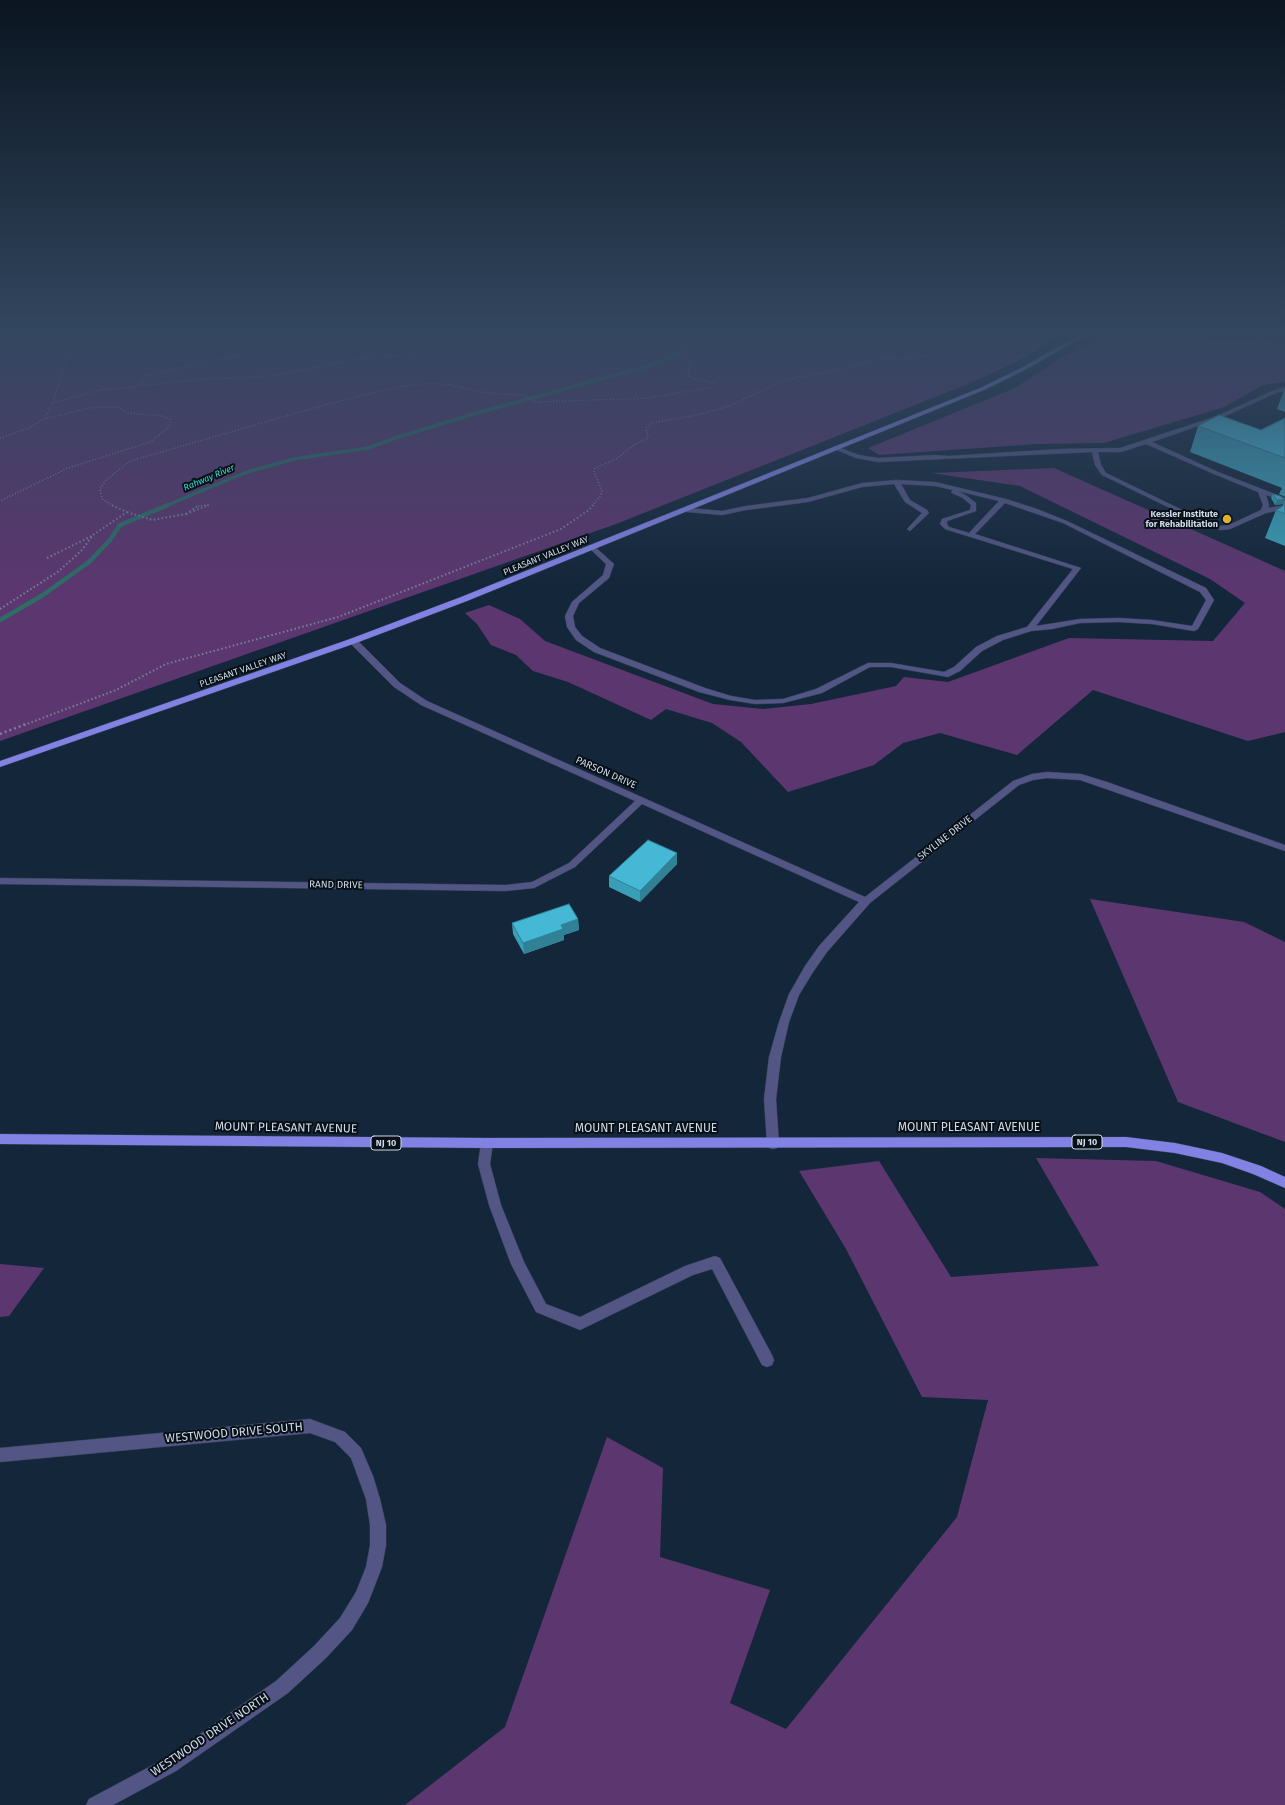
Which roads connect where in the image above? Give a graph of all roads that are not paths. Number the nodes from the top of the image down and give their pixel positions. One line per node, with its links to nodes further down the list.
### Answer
1 (909, 418): 4 (main road, PLEASANT VALLEY WAY)
2 (1215, 418): 3 (street)
3 (1145, 442): 5 (street); 8 (street)
4 (835, 448): 5 (street); 12 (main road, PLEASANT VALLEY WAY)
5 (1095, 451): 13 (street)
6 (896, 482): 7 (street); 12 (street); 14 (street)
7 (919, 482): 9 (street); 15 (street)
8 (1261, 491): 10 (street); 13 (street)
9 (1004, 500): 15 (street); 17 (street)
10 (1285, 502)
11 (1285, 507): 13 (street)
12 (687, 510): 16 (main road, PLEASANT VALLEY WAY)
13 (1264, 511)
14 (910, 529)
15 (970, 536): 17 (street)
16 (592, 547): 17 (street); 18 (main road, PLEASANT VALLEY WAY)
17 (1030, 629)
18 (353, 641): 19 (main road, PLEASANT VALLEY WAY); 20 (street, PARSON DRIVE)
19 (0, 764)
20 (640, 801): 22 (street, RAND DRIVE); 23 (street, PARSON DRIVE)
21 (1285, 848): 23 (street, SKYLINE DRIVE)
22 (0, 881)
23 (866, 901): 26 (street, SKYLINE DRIVE)
24 (0, 1139): 25 (main road, MOUNT PLEASANT AVENUE / NJ 10)
25 (487, 1143): 26 (main road, MOUNT PLEASANT AVENUE / NJ 10); 28 (street)
26 (773, 1144): 27 (main road, MOUNT PLEASANT AVENUE / NJ 10)
27 (1285, 1183)
28 (767, 1360)
29 (0, 1455): 30 (street, WESTWOOD DRIVE SOUTH)
30 (282, 1687): 31 (street, WESTWOOD DRIVE NORTH)
31 (95, 1805)

